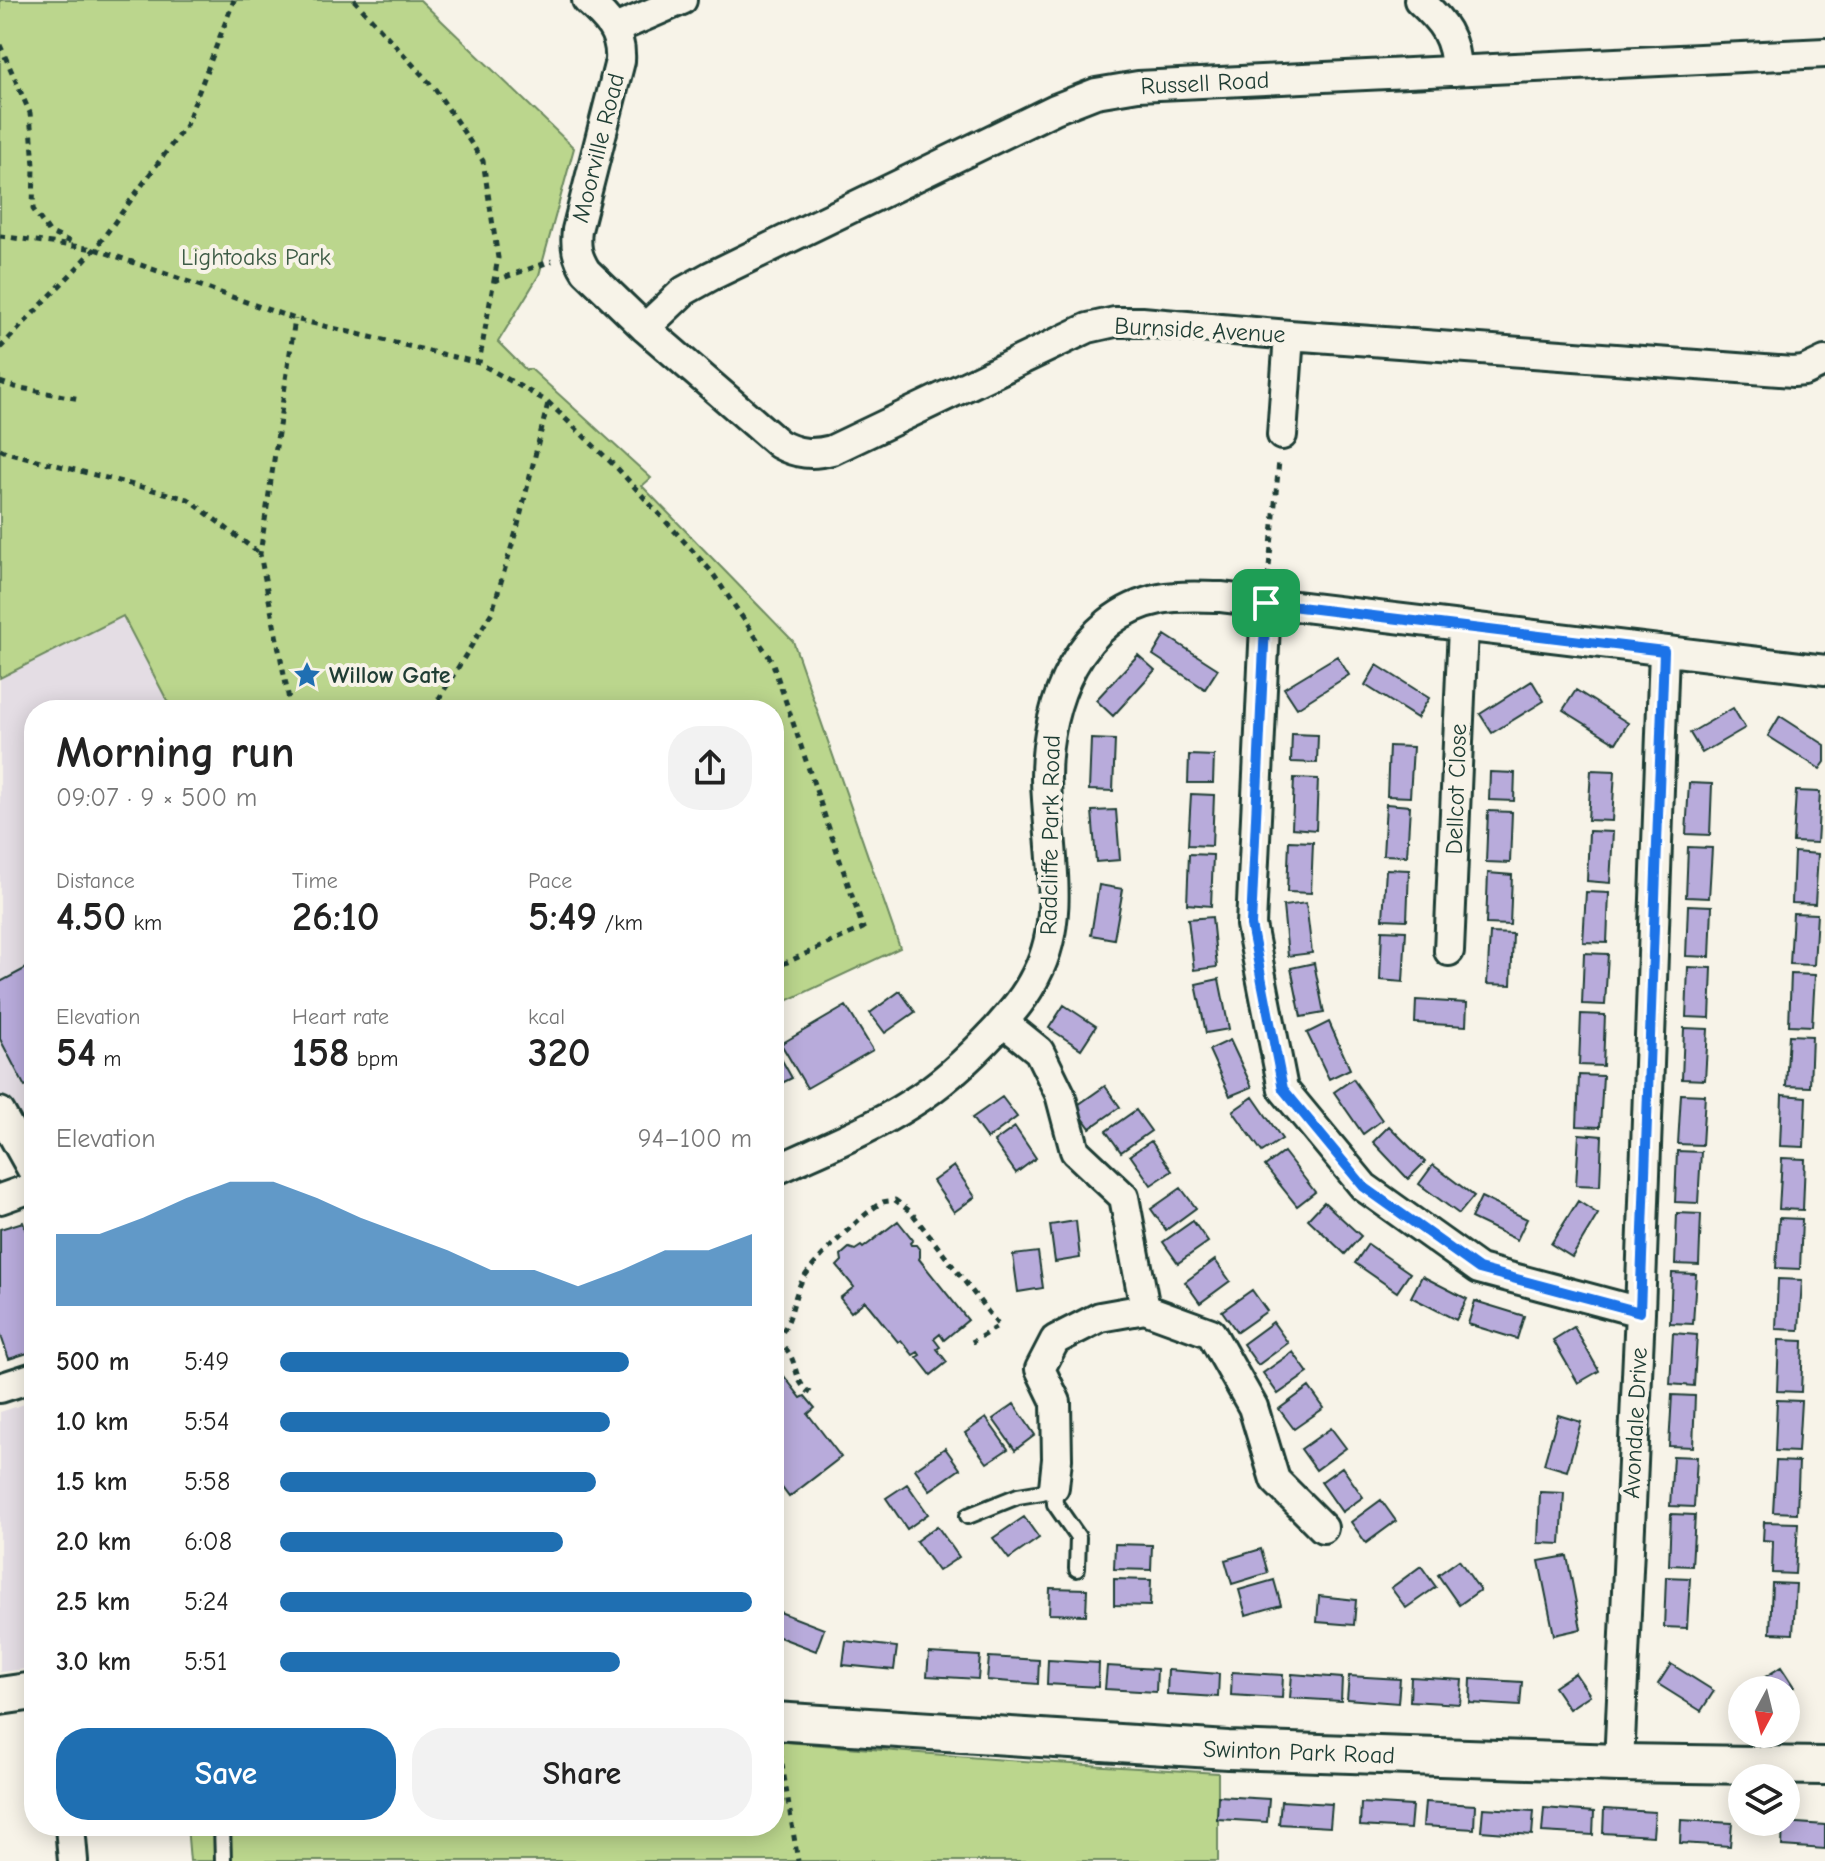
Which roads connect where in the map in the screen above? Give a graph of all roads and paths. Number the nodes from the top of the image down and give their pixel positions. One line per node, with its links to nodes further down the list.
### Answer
1 (234, 0): 12 (path)
2 (354, 0): 14 (path)
3 (587, 0): 6 (street)
4 (682, 0): 6 (street)
5 (1419, 0): 9 (street)
6 (615, 29): 13 (street, Moorville Road)
7 (0, 45): 11 (path)
8 (1825, 53): 9 (street, Russell Road)
9 (1456, 71): 16 (street, Russell Road)
10 (0, 236): 11 (path)
11 (83, 248): 12 (path)
12 (95, 249): 15 (path); 18 (path)
13 (577, 252): 14 (path); 16 (street, Moorville Road)
14 (493, 281): 20 (path)
15 (295, 319): 20 (path); 26 (path)
16 (645, 328): 17 (street, Burnside Avenue)
17 (1289, 335): 19 (street, Burnside Avenue); 24 (street)
18 (0, 348)
19 (1825, 361)
20 (479, 363): 23 (path)
21 (0, 382): 22 (path)
22 (80, 399)
23 (548, 402): 32 (path); 34 (path)
24 (1282, 435): 27 (path)
25 (0, 449): 26 (path)
26 (260, 554): 31 (path)
27 (1266, 603): 28 (street, Radcliffe Park Road); 35 (street, Radcliffe Park Road); 42 (street)
28 (1463, 627): 29 (street, Radcliffe Park Road); 33 (street, Dellcot Close)
29 (1664, 651): 30 (street, Radcliffe Park Road); 42 (street, Avondale Drive)
30 (1825, 670)
31 (289, 700)
32 (438, 700)
33 (1449, 951)
34 (784, 964)
35 (1003, 1022): 38 (street, Radcliffe Park Road); 41 (street)
36 (0, 1112): 37 (street)
37 (24, 1140)
38 (784, 1166)
39 (24, 1191): 40 (street)
40 (0, 1199)
41 (1145, 1309): 49 (street); 51 (street)
42 (1640, 1312): 56 (street, Avondale Drive)
43 (784, 1330): 44 (path)
44 (972, 1342)
45 (784, 1347): 48 (path)
46 (24, 1380): 47 (street)
47 (0, 1388)
48 (811, 1393)
49 (1054, 1487): 50 (lane); 52 (lane)
50 (968, 1516)
51 (1323, 1528)
52 (1077, 1569)
53 (24, 1692): 54 (street)
54 (0, 1696)
55 (784, 1735): 56 (street, Swinton Park Road)
56 (1619, 1763): 57 (street, Swinton Park Road)
57 (1825, 1766)
58 (784, 1781): 63 (path)
59 (71, 1836): 61 (street)
60 (222, 1836): 62 (lane)
61 (73, 1861)
62 (223, 1861)
63 (798, 1861)

